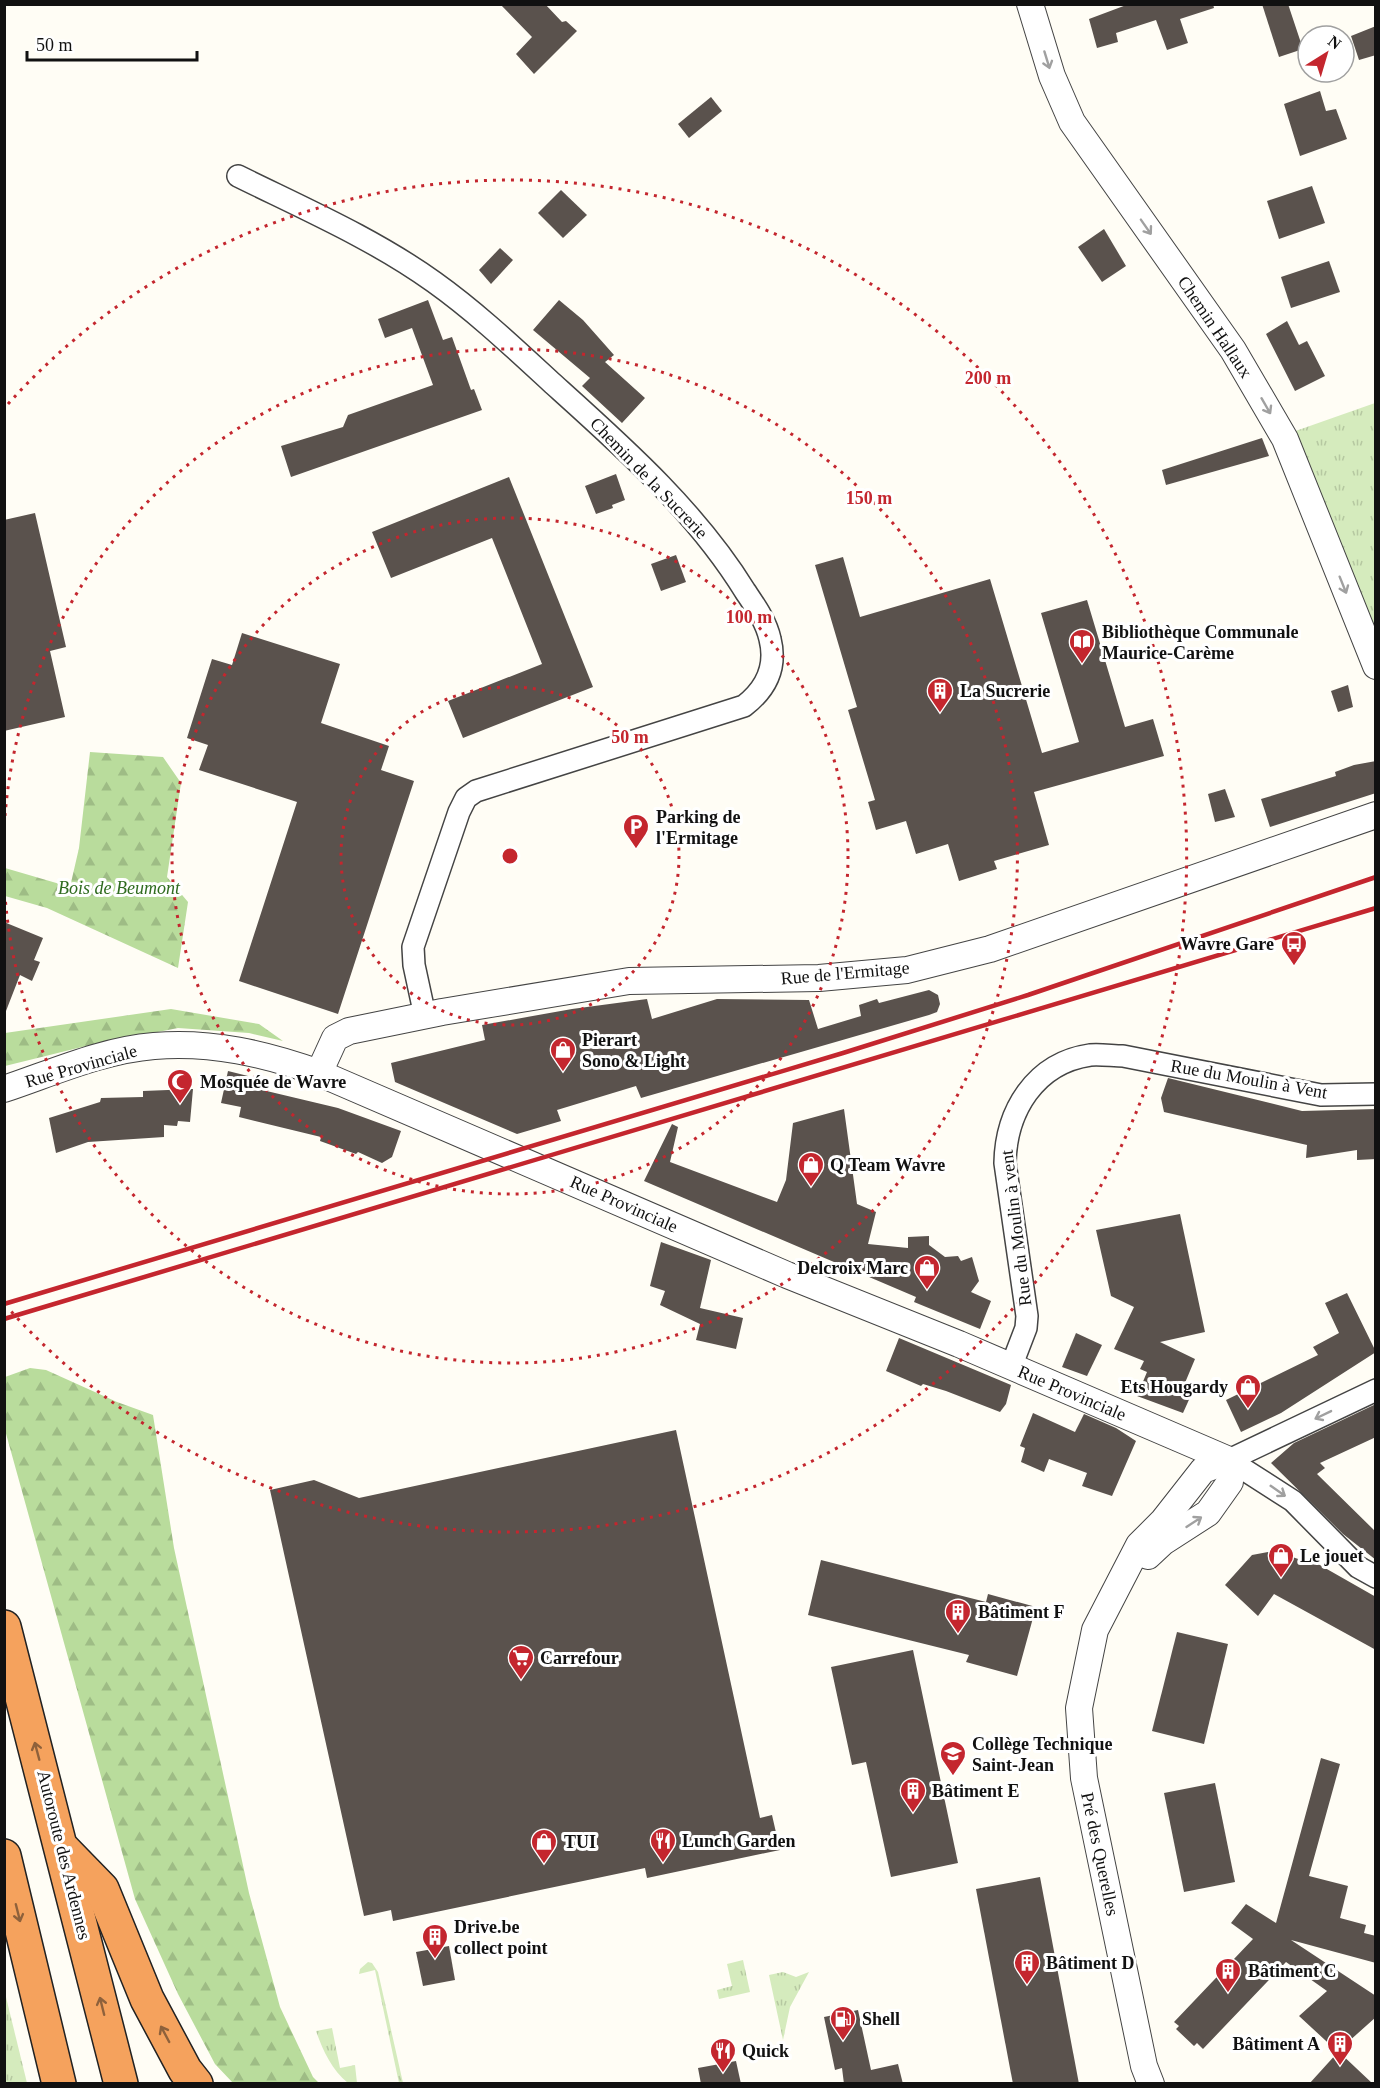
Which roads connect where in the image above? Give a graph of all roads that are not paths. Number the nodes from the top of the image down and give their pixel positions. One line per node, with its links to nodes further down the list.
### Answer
1 (1030, 4): 3 (street, Chemin Hallaux, one-way to 3)
2 (238, 176): 5 (street, Chemin de la Sucrerie)
3 (1376, 666)
4 (1376, 815): 5 (street, Rue de l'Ermitage)
5 (425, 1016): 7 (street, Rue de l'Ermitage)
6 (1123, 1056): 9 (street, Rue du Moulin à Vent); 10 (street, Rue du Moulin à vent)
7 (319, 1074): 8 (street, Rue Provinciale); 10 (street, Rue Provinciale)
8 (4, 1089)
9 (1376, 1094)
10 (1011, 1367): 12 (street, Rue Provinciale)
11 (1376, 1390): 12 (street, one-way to 12)
12 (1228, 1460): 13 (street, one-way to 13); 17 (street, Pré des Querelles)
13 (1376, 1577)
14 (4, 1627): 15 (highway, Autoroute des Ardennes, one-way to 14)
15 (63, 1848): 19 (highway, Autoroute des Ardennes, one-way to 15); 20 (highway, one-way to 15)
16 (4, 1856): 18 (highway, one-way to 18)
17 (1148, 2081)
18 (59, 2084)
19 (121, 2084)
20 (196, 2084)

